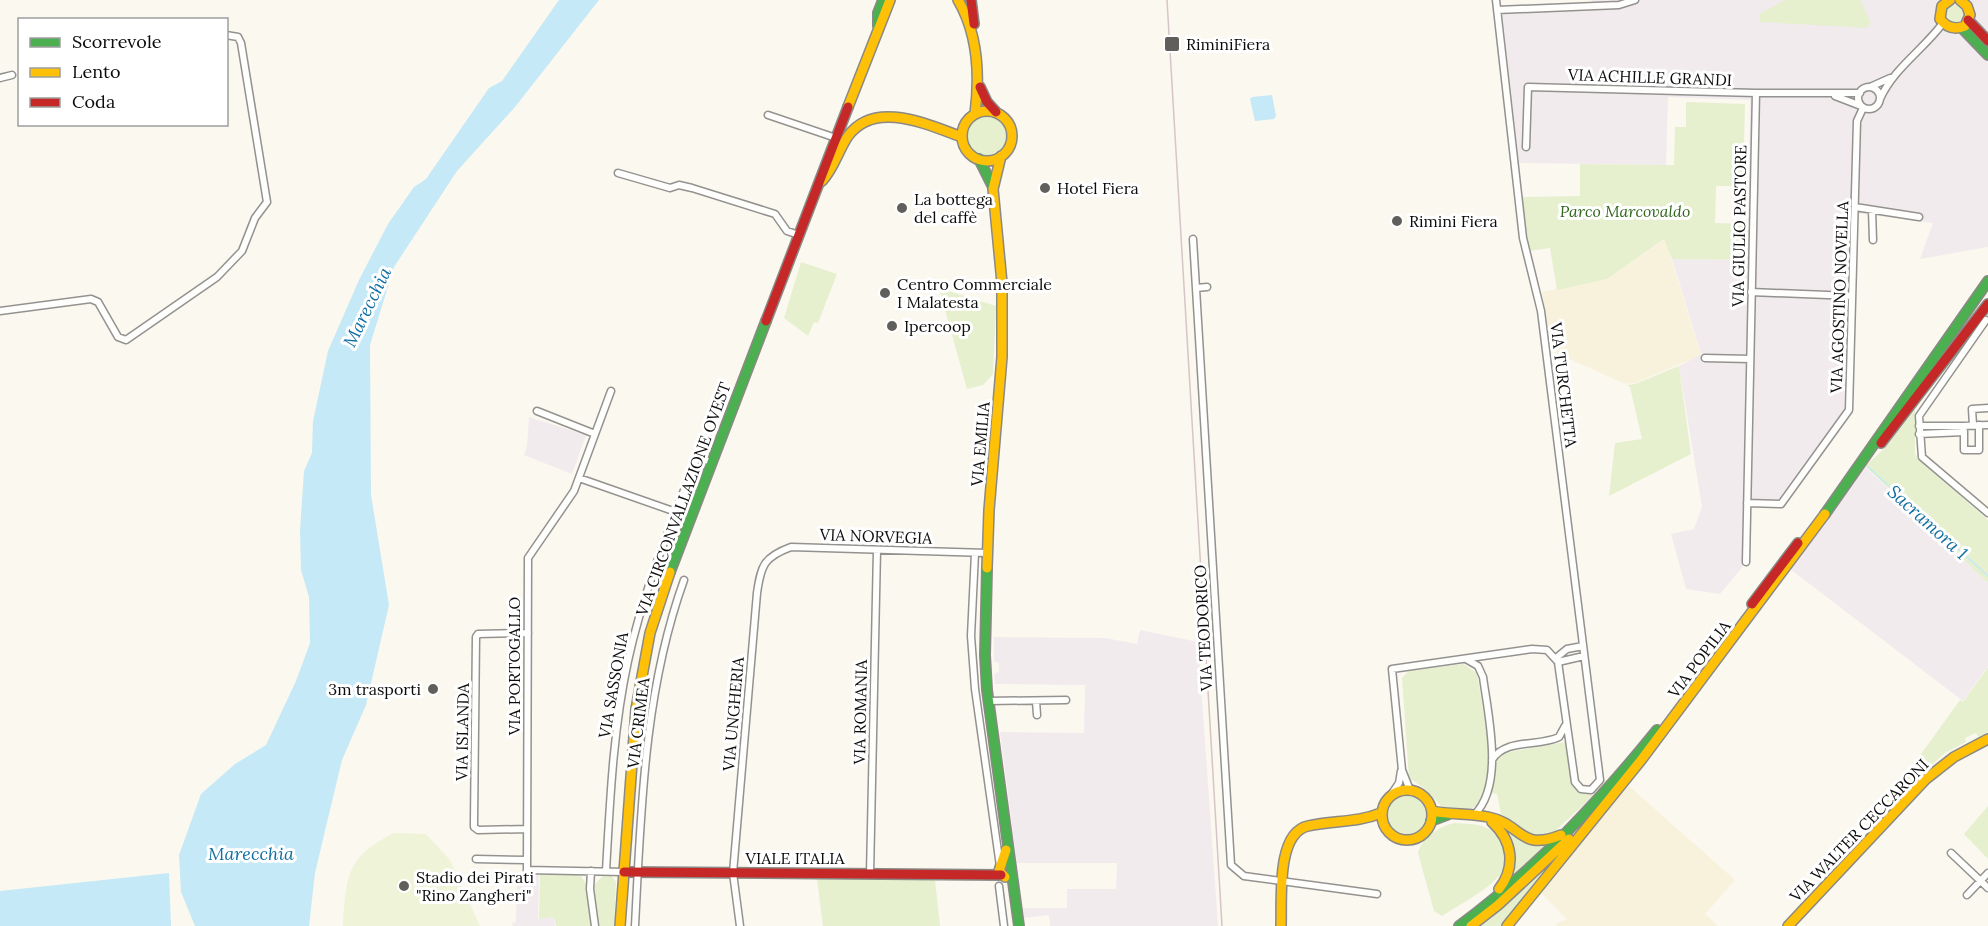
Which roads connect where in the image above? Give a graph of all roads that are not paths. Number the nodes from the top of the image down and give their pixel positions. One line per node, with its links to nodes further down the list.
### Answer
1 (883, 0): 14 (main road)
2 (890, 0): 14 (main road, VIA CIRCONVALLAZIONE OVEST)
3 (958, 0): 16 (main road)
4 (971, 0): 16 (main road)
5 (1496, 0): 11 (street, VIA TURCHETTA)
6 (1635, 0): 10 (street)
7 (1932, 0): 9 (main road)
8 (1963, 1): 12 (main road)
9 (1946, 2): 13 (main road)
10 (1602, 3): 11 (street)
11 (1497, 10): 82 (street, VIA TURCHETTA)
12 (1965, 24): 13 (main road); 17 (main road); 18 (main road)
13 (1947, 26): 21 (street, VIA ACHILLE GRANDI)
14 (877, 34): 33 (main road, VIA CIRCONVALLAZIONE OVEST)
15 (228, 35): 54 (street)
16 (973, 41): 22 (main road)
17 (1988, 41)
18 (1988, 55)
19 (12, 75): 20 (street)
20 (0, 78)
21 (1891, 78): 23 (street, VIA ACHILLE GRANDI); 27 (street, VIA ACHILLE GRANDI)
22 (978, 79): 29 (main road); 30 (main road)
23 (1870, 87): 25 (street, VIA ACHILLE GRANDI); 27 (street)
24 (1756, 93): 26 (street, VIA ACHILLE GRANDI); 34 (street, VIA ACHILLE GRANDI); 50 (street, VIA GIULIO PASTORE)
25 (1860, 93): 26 (street, VIA ACHILLE GRANDI); 28 (street)
26 (1831, 95): 28 (street, VIA ACHILLE GRANDI)
27 (1880, 99): 28 (street)
28 (1862, 107): 40 (street, VIA AGOSTINO NOVELLA)
29 (996, 112): 30 (main road); 35 (main road)
30 (975, 114): 32 (main road)
31 (768, 115): 33 (street)
32 (962, 137): 36 (main road); 38 (main road)
33 (836, 138): 38 (main road, VIA CIRCONVALLAZIONE OVEST)
34 (1526, 147)
35 (1001, 156): 36 (main road); 39 (main road, VIA EMILIA)
36 (980, 159): 39 (main road, VIA EMILIA)
37 (618, 173): 43 (street)
38 (818, 185): 43 (main road, VIA CIRCONVALLAZIONE OVEST)
39 (993, 189): 76 (main road, VIA EMILIA)
40 (1854, 207): 41 (street); 51 (street, VIA AGOSTINO NOVELLA)
41 (1872, 210): 42 (street); 45 (street)
42 (1919, 218)
43 (799, 235): 67 (main road, VIA CIRCONVALLAZIONE OVEST)
44 (1193, 239): 49 (street, VIA TEODORICO)
45 (1873, 240)
46 (1988, 272): 52 (main road)
47 (1988, 281): 52 (main road, VIA POPILIA)
48 (1207, 286): 49 (street)
49 (1196, 288): 122 (street, VIA TEODORICO)
50 (1751, 292): 51 (street); 57 (street, VIA GIULIO PASTORE)
51 (1852, 296): 70 (street, VIA AGOSTINO NOVELLA)
52 (1972, 304): 68 (main road, VIA POPILIA)
53 (1988, 304): 68 (main road)
54 (0, 311)
55 (1986, 320): 63 (street)
56 (1705, 358): 57 (street)
57 (1750, 358): 70 (street, VIA GIULIO PASTORE)
58 (611, 391): 65 (street, VIA PORTOGALLO)
59 (1988, 408): 62 (street)
60 (537, 411): 65 (street)
61 (1988, 424): 62 (street)
62 (1976, 425): 64 (street); 64 (street)
63 (1919, 426): 64 (street); 66 (street)
64 (1964, 429): 66 (street)
65 (595, 434): 69 (street, VIA PORTOGALLO)
66 (1919, 434): 72 (street)
67 (711, 462): 71 (street, VIA SASSONIA); 77 (main road, VIA CIRCONVALLAZIONE OVEST)
68 (1858, 467): 100 (main road, VIA POPILIA)
69 (579, 478): 71 (street); 81 (street, VIA PORTOGALLO)
70 (1747, 503): 79 (street, VIA GIULIO PASTORE)
71 (676, 512): 74 (street, VIA SASSONIA)
72 (1988, 513)
73 (877, 550): 75 (street, VIA NORVEGIA); 78 (street, VIA NORVEGIA); 121 (street, VIA ROMANIA)
74 (662, 551): 77 (street); 91 (street, VIA SASSONIA)
75 (975, 553): 76 (street, VIA NORVEGIA); 87 (street)
76 (987, 554): 86 (main road, VIA EMILIA)
77 (675, 556): 92 (main road, VIA CIRCONVALLAZIONE OVEST)
78 (767, 559): 119 (street, VIA UNGHERIA)
79 (1746, 562)
80 (684, 580): 118 (street, VIA CRIMEA)
81 (528, 633): 109 (street, VIA PORTOGALLO); 109 (street, VIA ISLANDA)
82 (1583, 646): 83 (street, VIA TURCHETTA); 85 (street)
83 (1584, 656): 85 (street); 94 (street, VIA TURCHETTA)
84 (1465, 658): 85 (street); 96 (street); 97 (street)
85 (1557, 660): 94 (street)
86 (986, 678): 87 (street); 89 (main road, VIA EMILIA)
87 (974, 679): 108 (street)
88 (1066, 700): 90 (street)
89 (988, 701): 90 (street); 107 (main road, VIA EMILIA)
90 (1036, 701): 93 (street)
91 (620, 706): 92 (street); 115 (street, VIA SASSONIA)
92 (636, 709): 117 (main road, VIA CIRCONVALLAZIONE OVEST)
93 (1036, 715)
94 (1566, 720): 96 (street)
95 (1987, 741): 130 (main road, VIA WALTER CECCARONI)
96 (1492, 761): 102 (street)
97 (1402, 770): 98 (street); 99 (street)
98 (1410, 790): 99 (main road); 103 (main road)
99 (1391, 795): 101 (main road)
100 (1598, 806): 110 (main road); 131 (main road); 139 (main road)
101 (1381, 813): 105 (main road); 106 (main road)
102 (1474, 815): 103 (main road); 104 (main road)
103 (1431, 816): 106 (main road)
104 (1485, 817): 110 (main road); 131 (main road)
105 (1365, 820): 106 (main road); 122 (main road)
106 (1384, 825)
107 (1005, 826): 108 (street); 116 (main road, VIA EMILIA)
108 (994, 827): 116 (street)
109 (527, 829): 113 (street, VIA PORTOGALLO)
110 (1570, 829): 131 (main road)
111 (1952, 853): 123 (street)
112 (476, 859): 113 (street)
113 (527, 860): 114 (street, VIA PORTOGALLO)
114 (591, 871): 115 (street); 132 (street)
115 (606, 871): 117 (street)
116 (1003, 871): 121 (main road, VIALE ITALIA); 128 (main road, VIA EMILIA)
117 (624, 872): 118 (main road, VIALE ITALIA); 133 (main road, VIA CIRCONVALLAZIONE OVEST)
118 (638, 872): 119 (main road, VIALE ITALIA); 134 (street, VIA CRIMEA)
119 (733, 873): 121 (main road, VIALE ITALIA); 135 (street, VIA UNGHERIA)
120 (1988, 873): 123 (street)
121 (870, 874)
122 (1284, 880): 126 (street, VIA TEODORICO); 138 (main road)
123 (1981, 881): 125 (street); 127 (street)
124 (999, 886): 129 (street)
125 (1988, 888)
126 (1377, 894)
127 (1967, 895)
128 (1016, 908): 129 (street); 137 (main road, VIA EMILIA)
129 (1002, 910): 136 (street)
130 (1792, 924)
131 (1465, 925)
132 (596, 926)
133 (620, 926)
134 (635, 926)
135 (740, 926)
136 (1004, 926)
137 (1019, 926)
138 (1281, 926)
139 (1507, 926)

